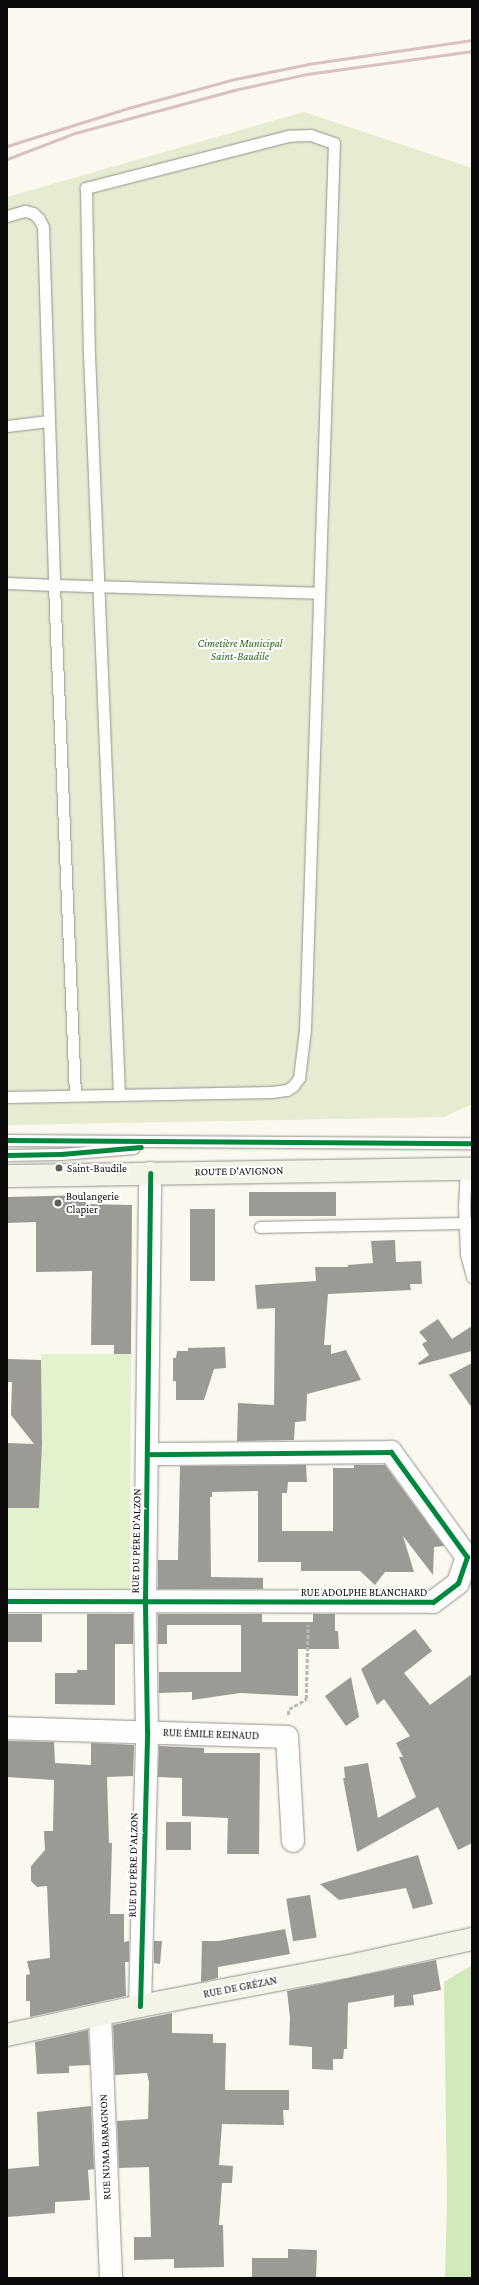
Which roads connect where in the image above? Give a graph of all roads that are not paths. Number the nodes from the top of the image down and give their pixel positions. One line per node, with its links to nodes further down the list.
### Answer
1 (7, 216): 2 (lane)
2 (49, 420): 3 (lane); 5 (lane)
3 (7, 426)
4 (7, 584): 5 (lane)
5 (54, 585): 6 (lane); 9 (lane)
6 (98, 586): 7 (lane); 7 (lane); 8 (lane)
7 (319, 593): 8 (lane)
8 (119, 1094): 9 (lane)
9 (75, 1095): 10 (lane)
10 (7, 1097)
11 (7, 1140): 12 (lane)
12 (194, 1142): 13 (lane); 14 (lane)
13 (472, 1143)
14 (7, 1155)
15 (469, 1169): 16 (street, ROUTE D'AVIGNON); 18 (lane)
16 (150, 1173): 17 (street, ROUTE D'AVIGNON); 21 (street, RUE DU PÈRE D'ALZON)
17 (7, 1176)
18 (468, 1223): 19 (lane); 20 (lane)
19 (260, 1227)
20 (472, 1277)
21 (147, 1454): 23 (street, RUE DU PÈRE D'ALZON); 23 (street, RUE ADOLPHE BLANCHARD)
22 (7, 1601): 23 (street, RUE ADOLPHE BLANCHARD)
23 (145, 1601): 25 (street, RUE DU PÈRE D'ALZON)
24 (7, 1728): 25 (street, RUE ÉMILE REINAUD)
25 (147, 1731): 26 (street, RUE ÉMILE REINAUD); 28 (street, RUE DU PÈRE D'ALZON)
26 (293, 1841)
27 (472, 1938): 28 (street, RUE DE GRÉZAN)
28 (140, 2006): 29 (street, RUE DE GRÉZAN)
29 (100, 2016): 30 (street, RUE DE GRÉZAN); 31 (street, RUE NUMA BARAGNON)
30 (7, 2035)
31 (111, 2278)

